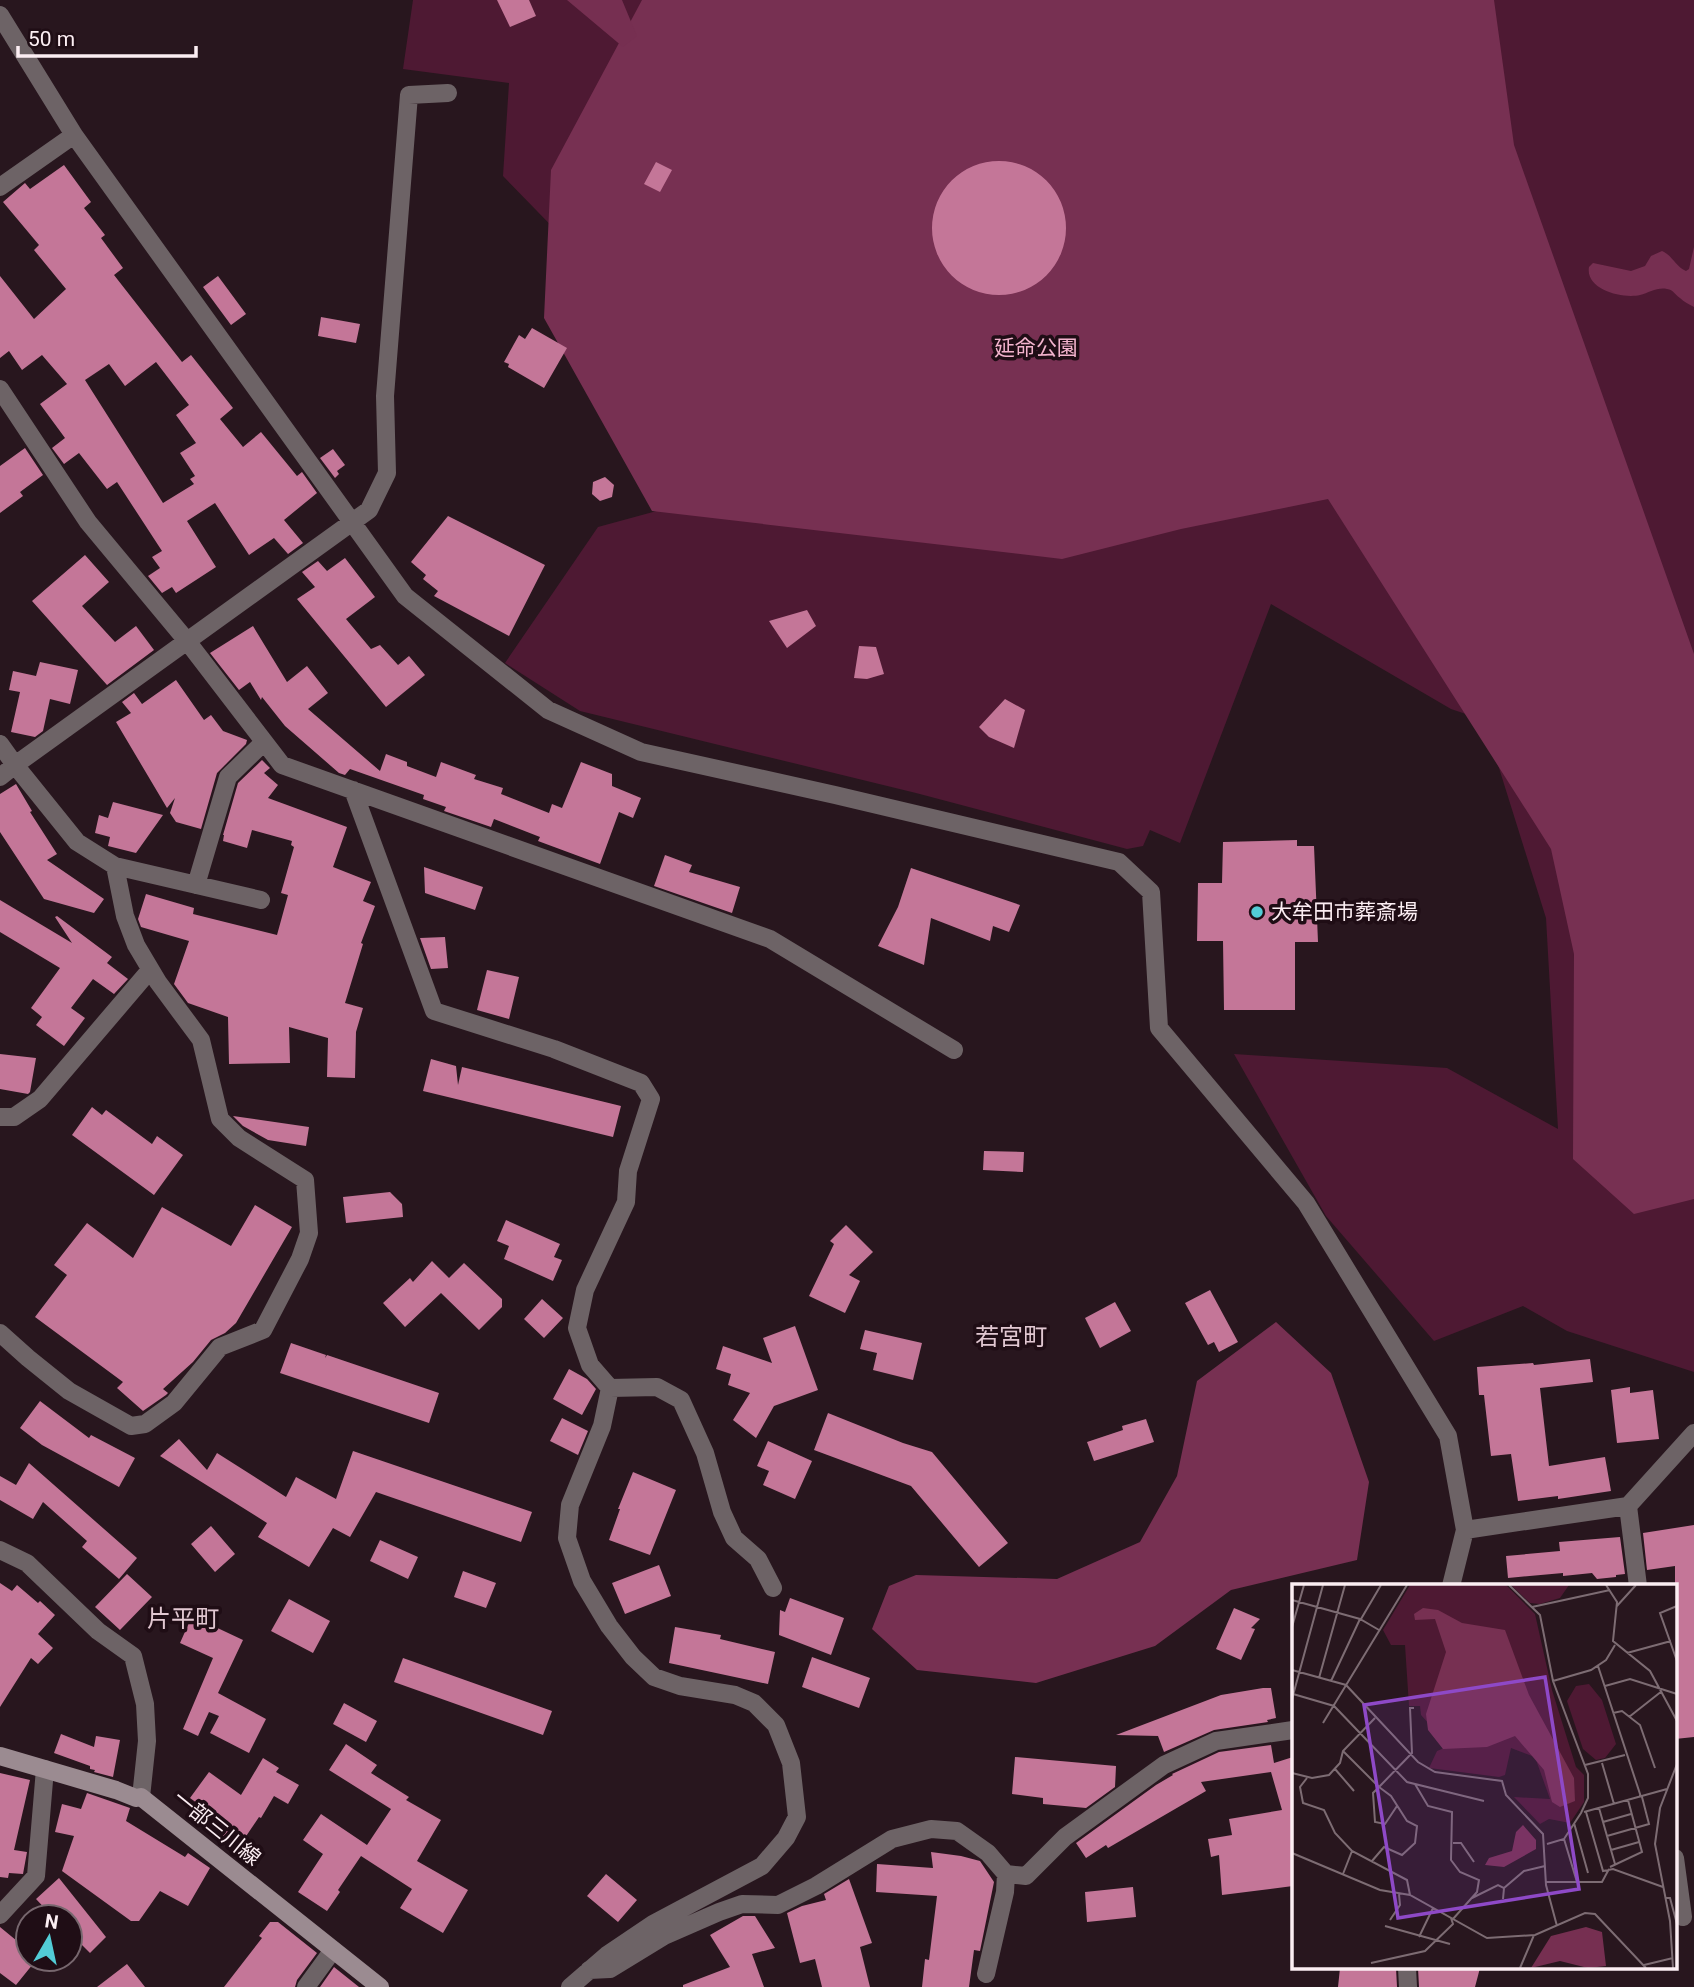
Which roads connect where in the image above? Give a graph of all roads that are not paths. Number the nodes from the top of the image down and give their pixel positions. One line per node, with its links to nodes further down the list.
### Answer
1 (0, 15): 3 (street)
2 (448, 93): 6 (street)
3 (74, 135): 4 (street); 6 (street)
4 (0, 187)
5 (0, 389): 7 (street)
6 (351, 521): 7 (street); 23 (street)
7 (187, 641): 8 (street); 10 (street)
8 (264, 742): 12 (street); 14 (street)
9 (0, 744): 10 (street)
10 (15, 765): 11 (street); 13 (street)
11 (0, 777)
12 (353, 790): 17 (street); 20 (street)
13 (115, 866): 14 (street); 16 (street)
14 (196, 885): 15 (street)
15 (261, 900)
16 (150, 970): 18 (street); 19 (street)
17 (954, 1049)
18 (0, 1117)
19 (0, 1333)
20 (610, 1388): 27 (street); 38 (street)
21 (1694, 1433): 22 (street)
22 (1628, 1506): 23 (street); 26 (street)
23 (1465, 1530): 25 (street)
24 (0, 1550): 31 (street)
25 (1452, 1584)
26 (1639, 1584)
27 (773, 1588)
28 (1292, 1730): 33 (street)
29 (0, 1756): 30 (main road, 一部三川線)
30 (45, 1769): 31 (main road, 一部三川線); 34 (street)
31 (141, 1797): 36 (main road, 一部三川線)
32 (1676, 1865): 35 (street)
33 (1006, 1874): 38 (street); 39 (street)
34 (0, 1915)
35 (1684, 1917)
36 (333, 1950): 40 (street); 41 (main road, 一部三川線)
37 (1407, 1969): 43 (street)
38 (589, 1970): 42 (street)
39 (986, 1974)
40 (306, 1987)
41 (380, 1987)
42 (570, 1987)
43 (1408, 1987)

